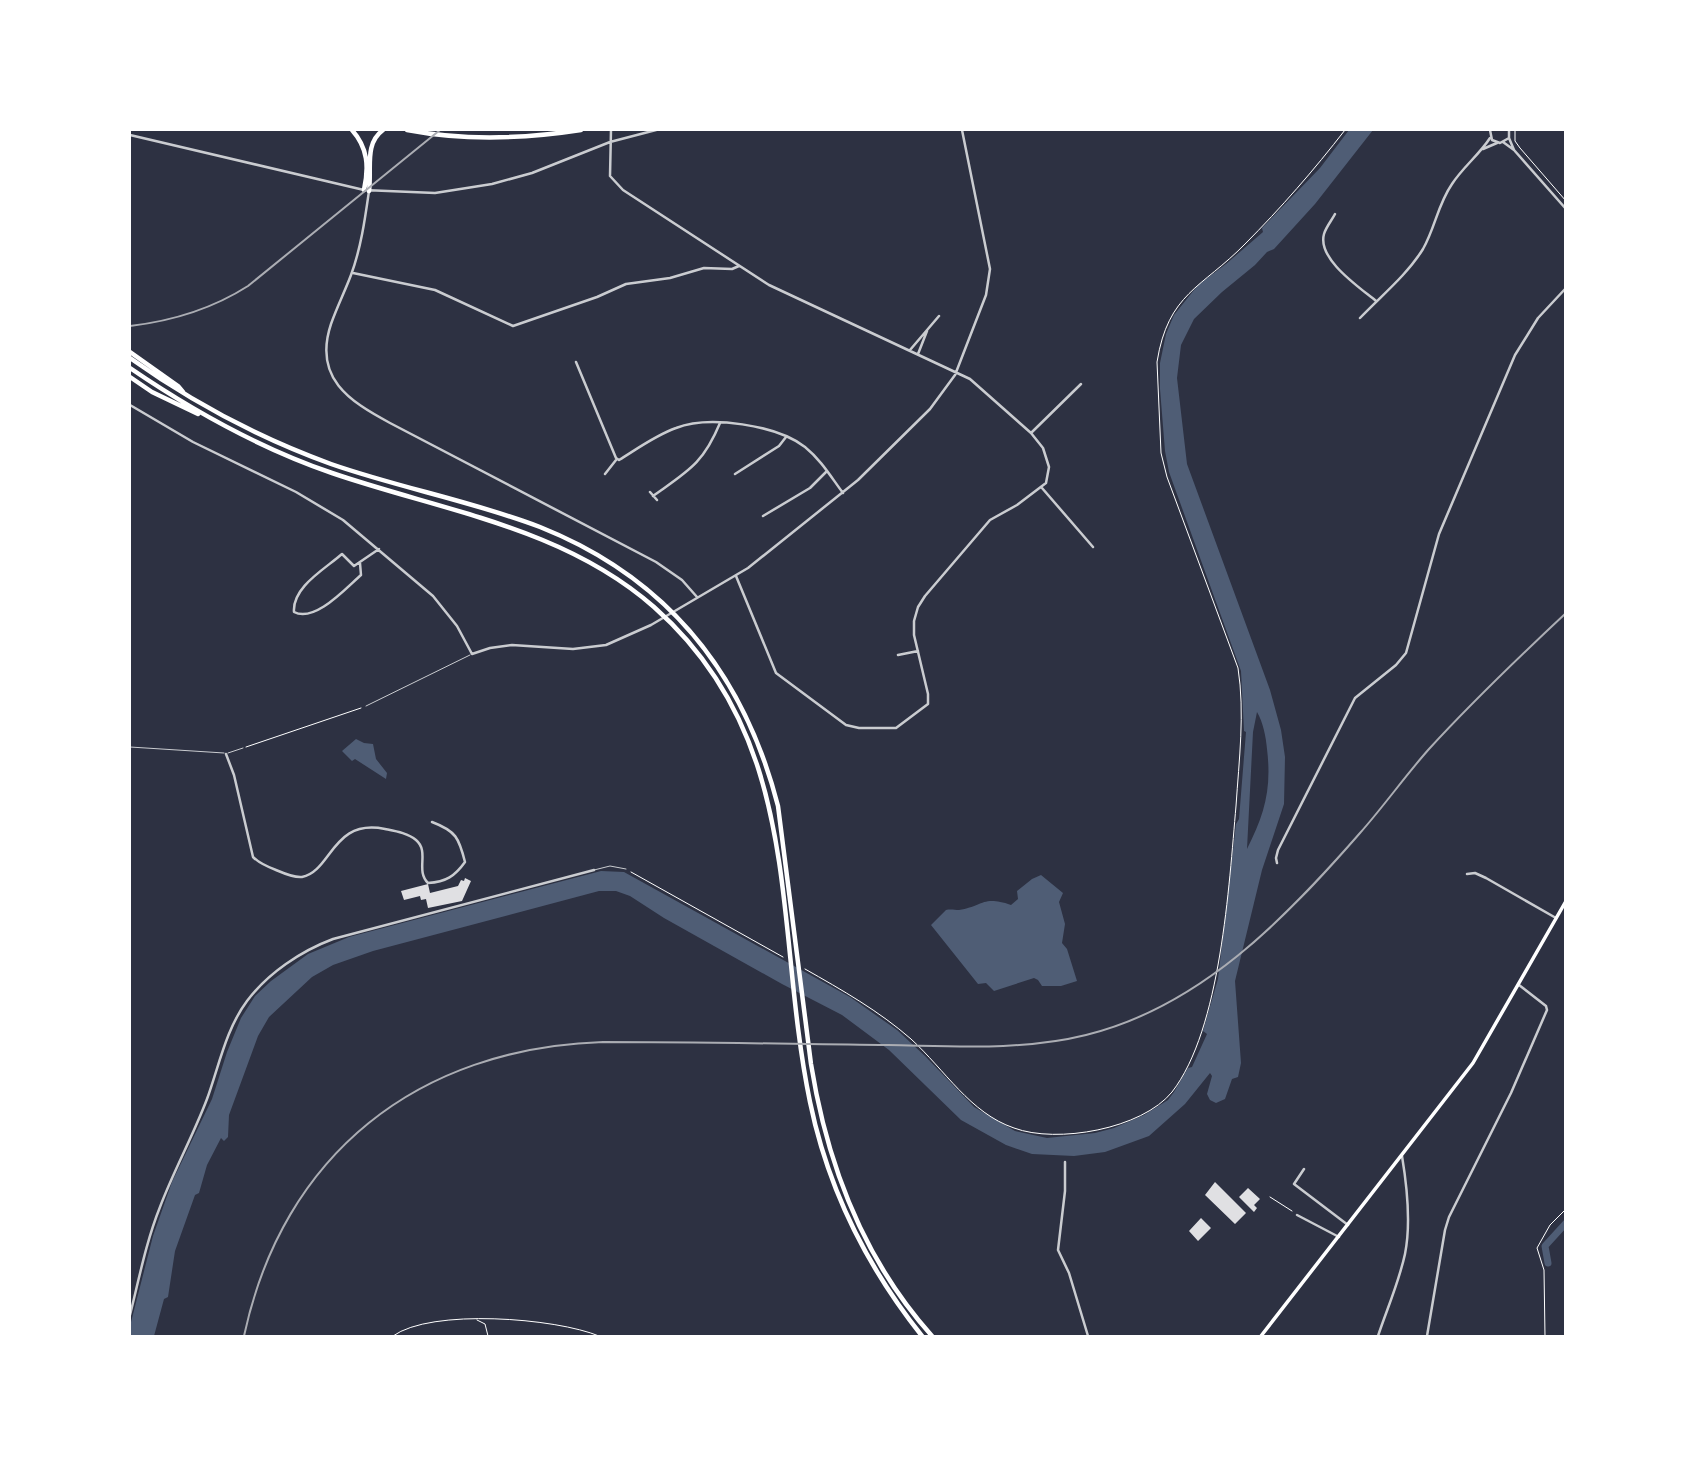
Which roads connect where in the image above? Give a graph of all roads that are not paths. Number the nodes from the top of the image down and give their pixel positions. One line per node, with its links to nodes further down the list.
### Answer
1 (352, 130): 18 (highway)
2 (383, 130): 18 (highway)
3 (407, 130): 4 (highway)
4 (581, 130)
5 (611, 130): 13 (street)
6 (656, 130): 13 (street)
7 (962, 130): 34 (street)
8 (1490, 130): 11 (street)
9 (1509, 130): 12 (street)
10 (130, 135): 18 (street)
11 (1490, 138): 15 (street); 16 (street)
12 (1508, 138): 14 (street); 17 (street)
13 (610, 142): 18 (street); 21 (street)
14 (1503, 142): 15 (street); 17 (street)
15 (1497, 143): 16 (street)
16 (1483, 149): 24 (street)
17 (1514, 150): 19 (street)
18 (366, 190): 22 (street)
19 (1566, 209)
20 (1335, 214): 24 (street)
21 (739, 266): 22 (street); 28 (street)
22 (352, 273): 57 (street)
23 (1566, 288): 66 (street)
24 (1376, 301): 26 (street)
25 (939, 316): 27 (street)
26 (1360, 318)
27 (928, 328): 28 (street); 30 (street)
28 (910, 350): 30 (street)
29 (130, 352): 37 (highway)
30 (918, 354): 34 (street)
31 (130, 358): 37 (highway)
32 (576, 362): 43 (street)
33 (130, 368): 39 (highway)
34 (956, 371): 41 (street); 49 (street)
35 (130, 377): 39 (highway)
36 (1081, 384): 41 (street)
37 (186, 396): 81 (highway)
38 (130, 405): 54 (street)
39 (208, 418): 80 (highway)
40 (720, 423): 42 (street); 43 (street); 50 (street)
41 (1031, 433): 47 (street)
42 (787, 436): 44 (street); 46 (street)
43 (617, 459): 45 (street)
44 (827, 471): 49 (street); 52 (street)
45 (605, 474)
46 (735, 474)
47 (1042, 488): 53 (street); 58 (street)
48 (650, 492): 50 (street)
49 (844, 493): 56 (street)
50 (653, 496): 51 (street)
51 (657, 500)
52 (763, 516)
53 (1093, 547)
54 (379, 549): 55 (street); 59 (street)
55 (360, 563): 55 (street)
56 (736, 576): 57 (street); 58 (street)
57 (698, 598): 59 (street)
58 (918, 651): 60 (street)
59 (472, 654): 61 (lane)
60 (898, 655)
61 (366, 706)
62 (130, 747): 64 (lane)
63 (243, 748): 64 (lane)
64 (226, 754): 65 (street)
65 (432, 822)
66 (1277, 863)
67 (626, 869): 68 (lane)
68 (594, 870): 79 (street)
69 (1467, 874): 71 (street)
70 (1566, 901): 71 (main road)
71 (1556, 918): 72 (main road)
72 (1519, 985): 73 (main road); 85 (street)
73 (1402, 1156): 77 (main road); 84 (street)
74 (1065, 1162): 82 (street)
75 (1304, 1169): 77 (street)
76 (1297, 1215): 78 (street)
77 (1348, 1226): 78 (main road)
78 (1339, 1237): 83 (main road)
79 (130, 1315)
80 (922, 1336)
81 (932, 1336)
82 (1088, 1336)
83 (1261, 1336)
84 (1378, 1336)
85 (1427, 1336)

